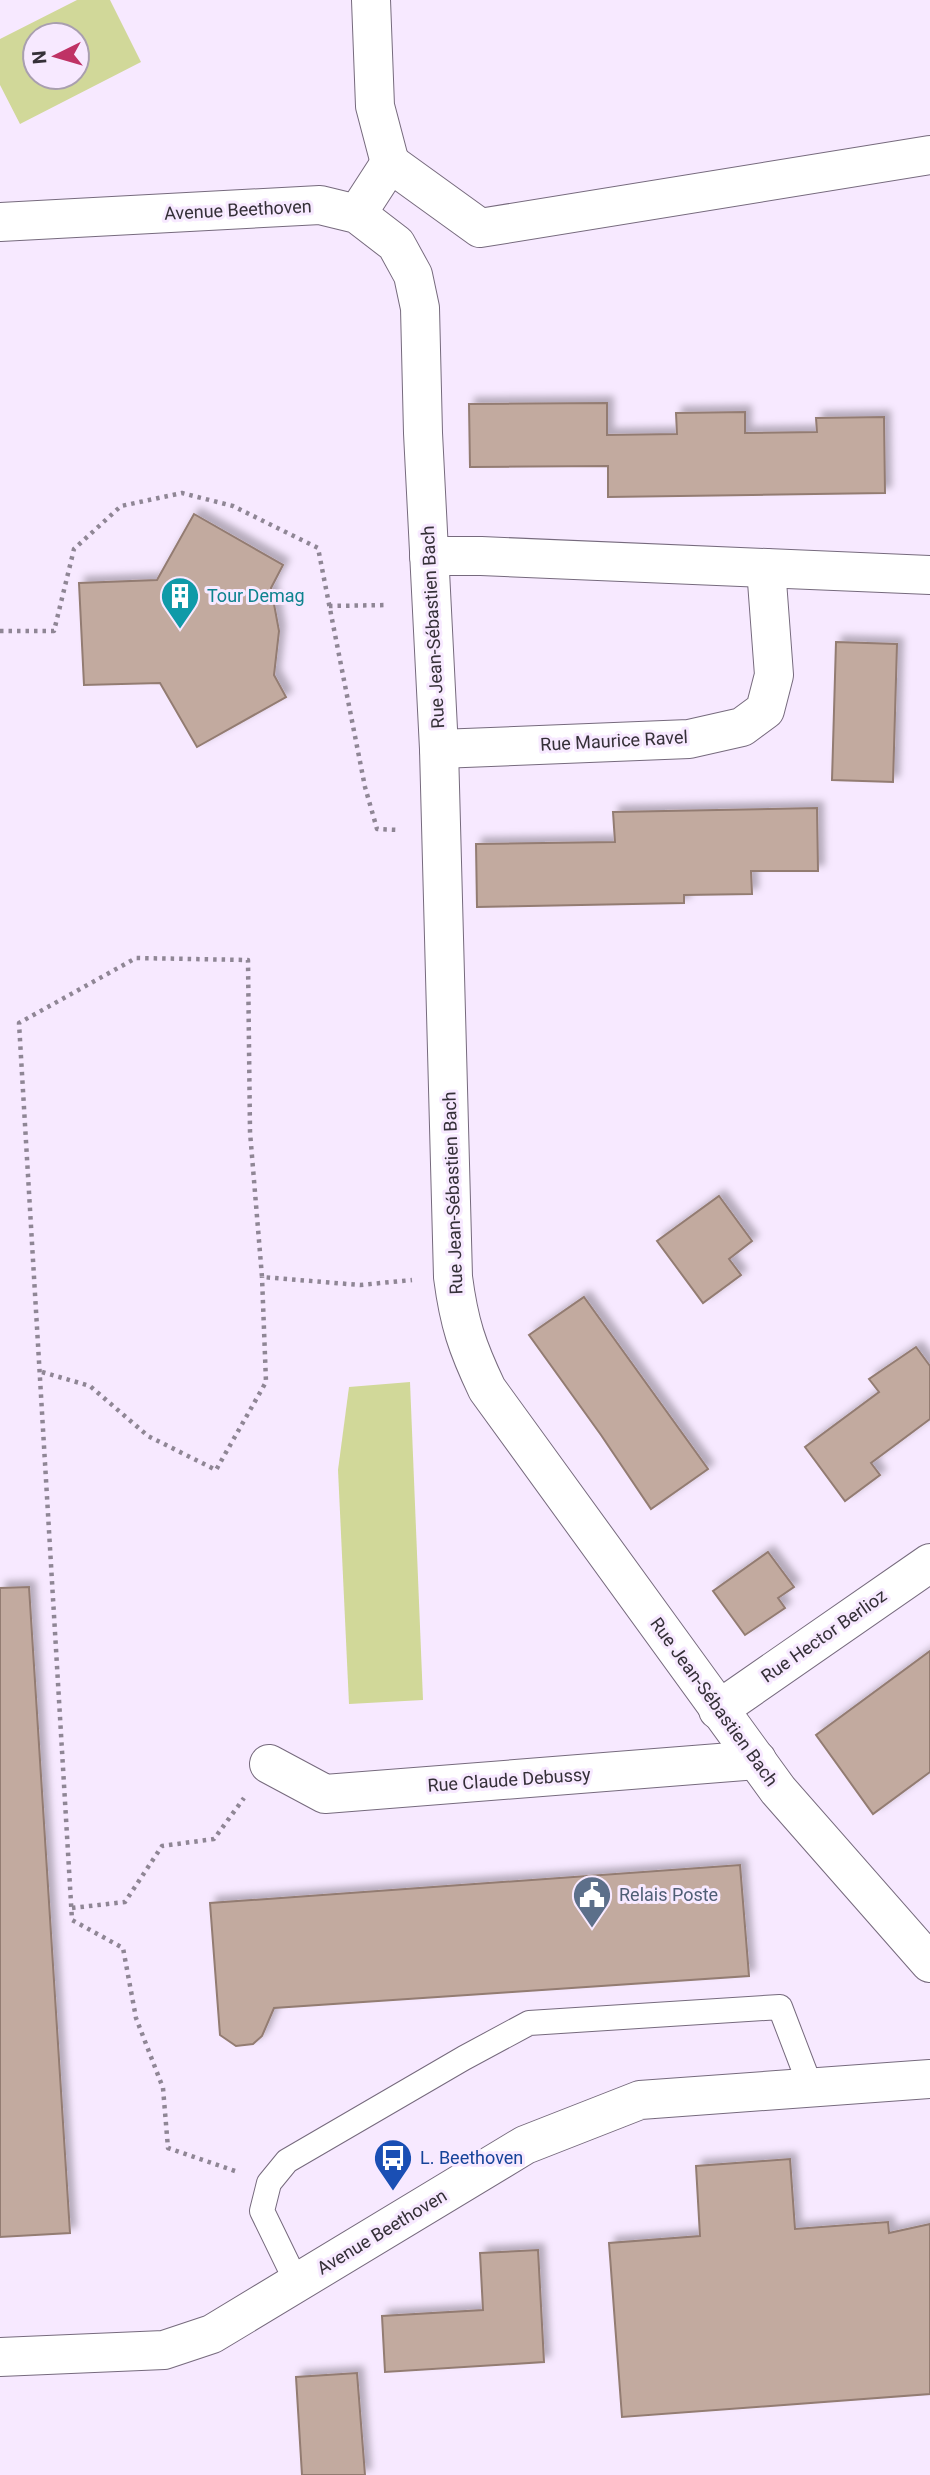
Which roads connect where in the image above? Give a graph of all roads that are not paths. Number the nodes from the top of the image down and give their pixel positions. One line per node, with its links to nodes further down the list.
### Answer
1 (371, 0): 3 (street)
2 (930, 155): 3 (street)
3 (390, 163): 4 (street)
4 (357, 214): 5 (street, Avenue Beethoven); 6 (street, Avenue Beethoven)
5 (0, 222)
6 (420, 309): 7 (street, Rue Jean-Sébastien Bach)
7 (429, 555): 8 (street); 10 (street, Rue Jean-Sébastien Bach)
8 (766, 568): 9 (street); 10 (street, Rue Maurice Ravel)
9 (930, 575)
10 (439, 749): 12 (street, Rue Jean-Sébastien Bach)
11 (930, 1563): 12 (street, Rue Hector Berlioz)
12 (718, 1710): 13 (street, Rue Jean-Sébastien Bach)
13 (757, 1760): 14 (street, Rue Claude Debussy); 15 (street, Rue Jean-Sébastien Bach)
14 (269, 1763)
15 (930, 1963)
16 (930, 2079): 17 (street, Avenue Beethoven)
17 (811, 2088): 18 (street, Avenue Beethoven); 18 (lane)
18 (296, 2283): 19 (street, Avenue Beethoven)
19 (0, 2357)

